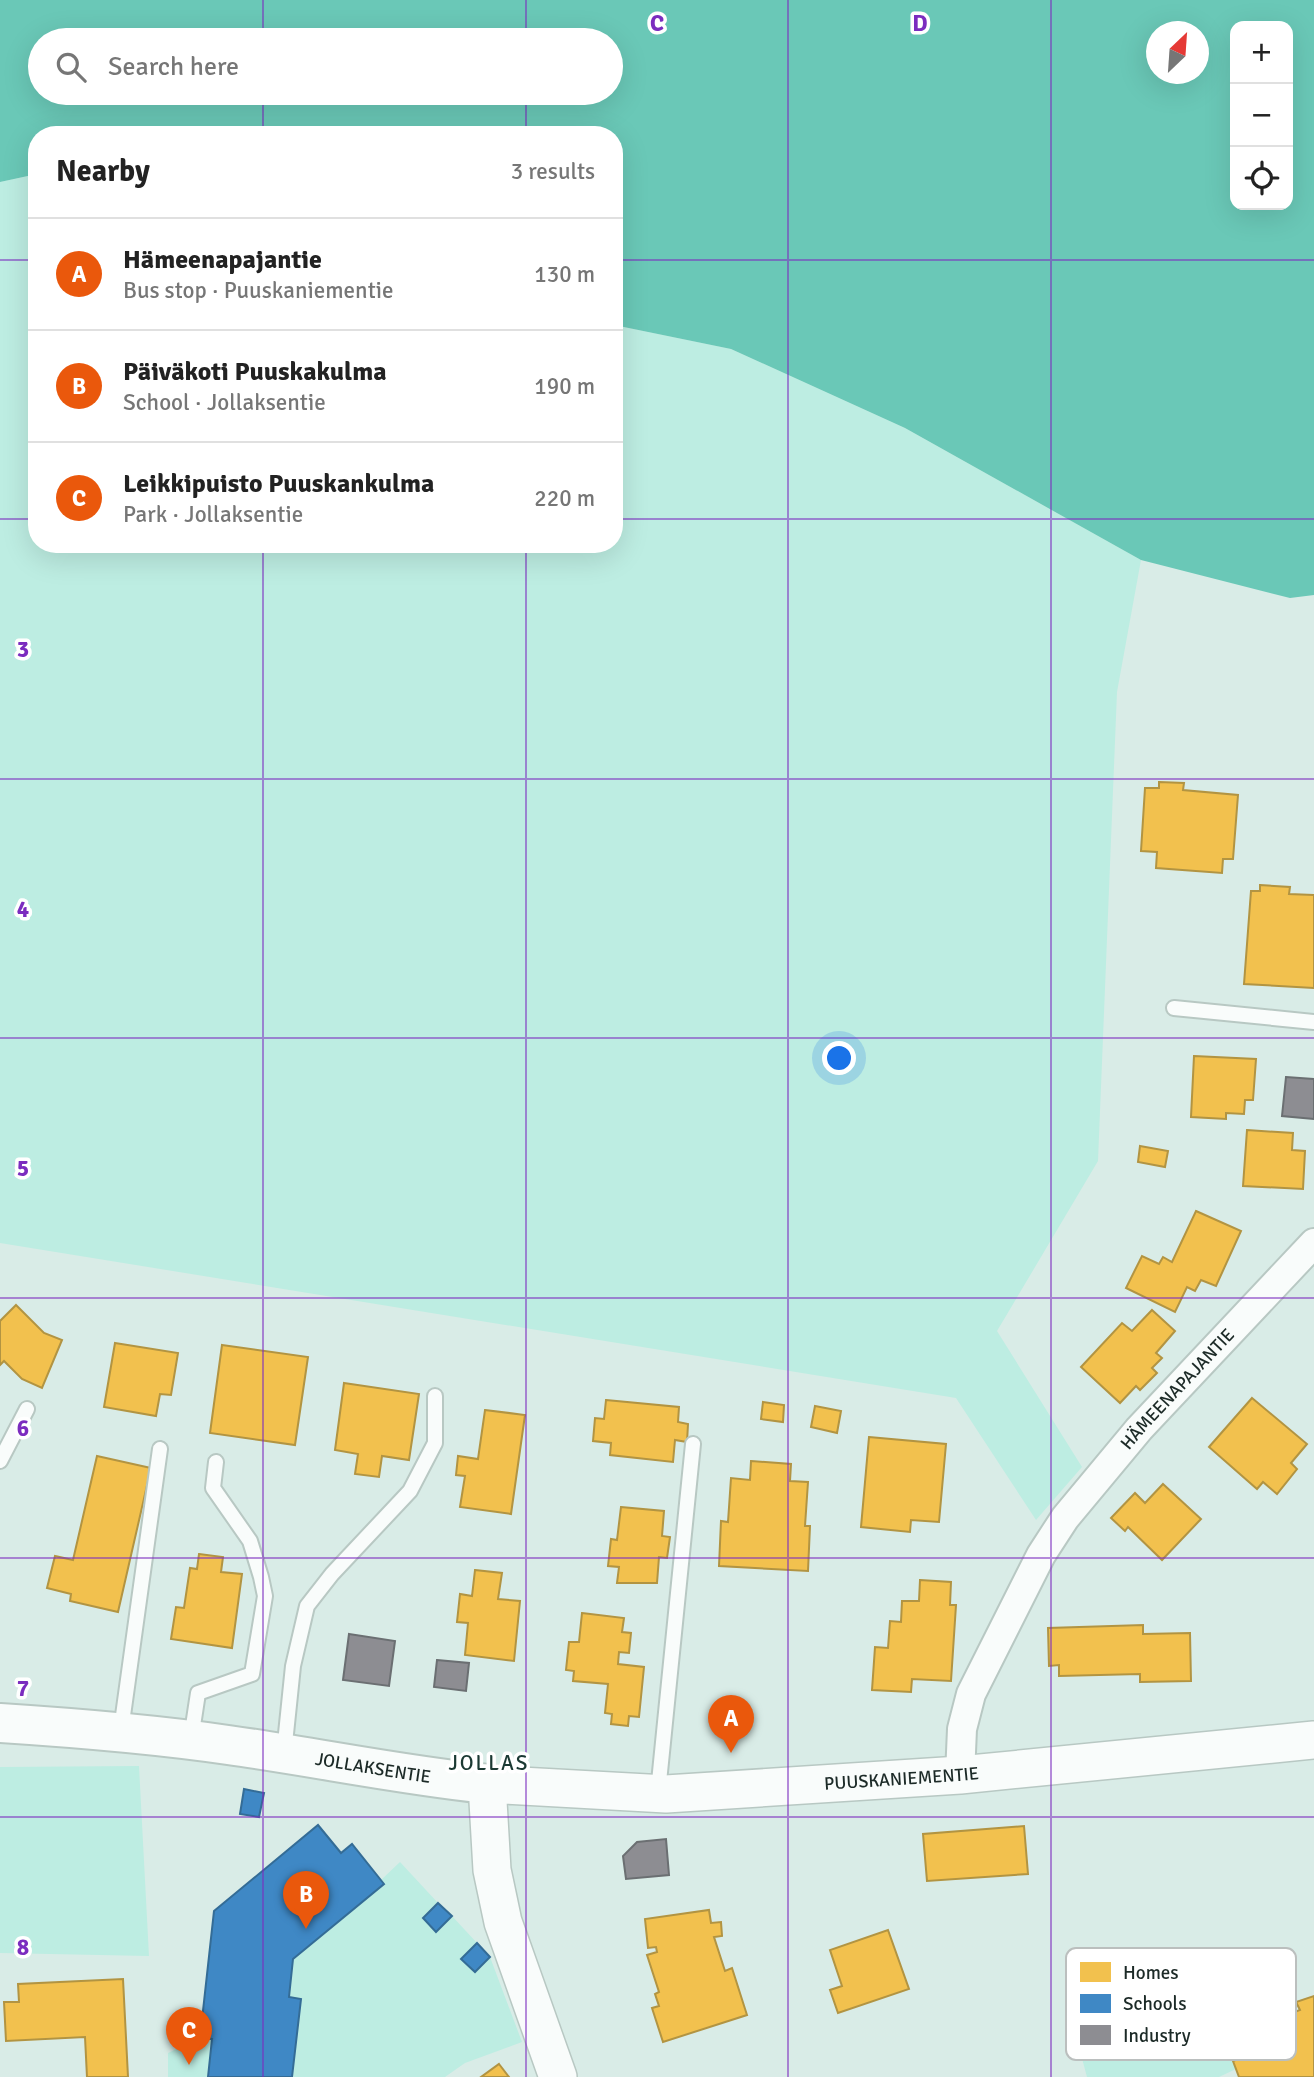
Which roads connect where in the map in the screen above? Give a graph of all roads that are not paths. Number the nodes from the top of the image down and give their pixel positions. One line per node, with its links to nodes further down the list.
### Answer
1 (1174, 1008): 2 (lane)
2 (1314, 1022)
3 (1314, 1243): 15 (street, HÄMEENAPAJANTIE)
4 (435, 1396): 14 (lane)
5 (27, 1409): 8 (lane)
6 (693, 1444): 17 (lane)
7 (160, 1449): 11 (lane)
8 (0, 1461)
9 (216, 1462): 12 (lane)
10 (0, 1723): 11 (main road, JOLLAKSENTIE)
11 (121, 1730): 12 (main road, JOLLAKSENTIE)
12 (191, 1740): 14 (main road, JOLLAKSENTIE)
13 (1314, 1740): 15 (street, PUUSKANIEMENTIE)
14 (284, 1753): 16 (main road, JOLLAKSENTIE)
15 (960, 1775): 17 (street, PUUSKANIEMENTIE)
16 (487, 1784): 17 (street, PUUSKANIEMENTIE); 18 (street)
17 (658, 1794)
18 (558, 2077)

